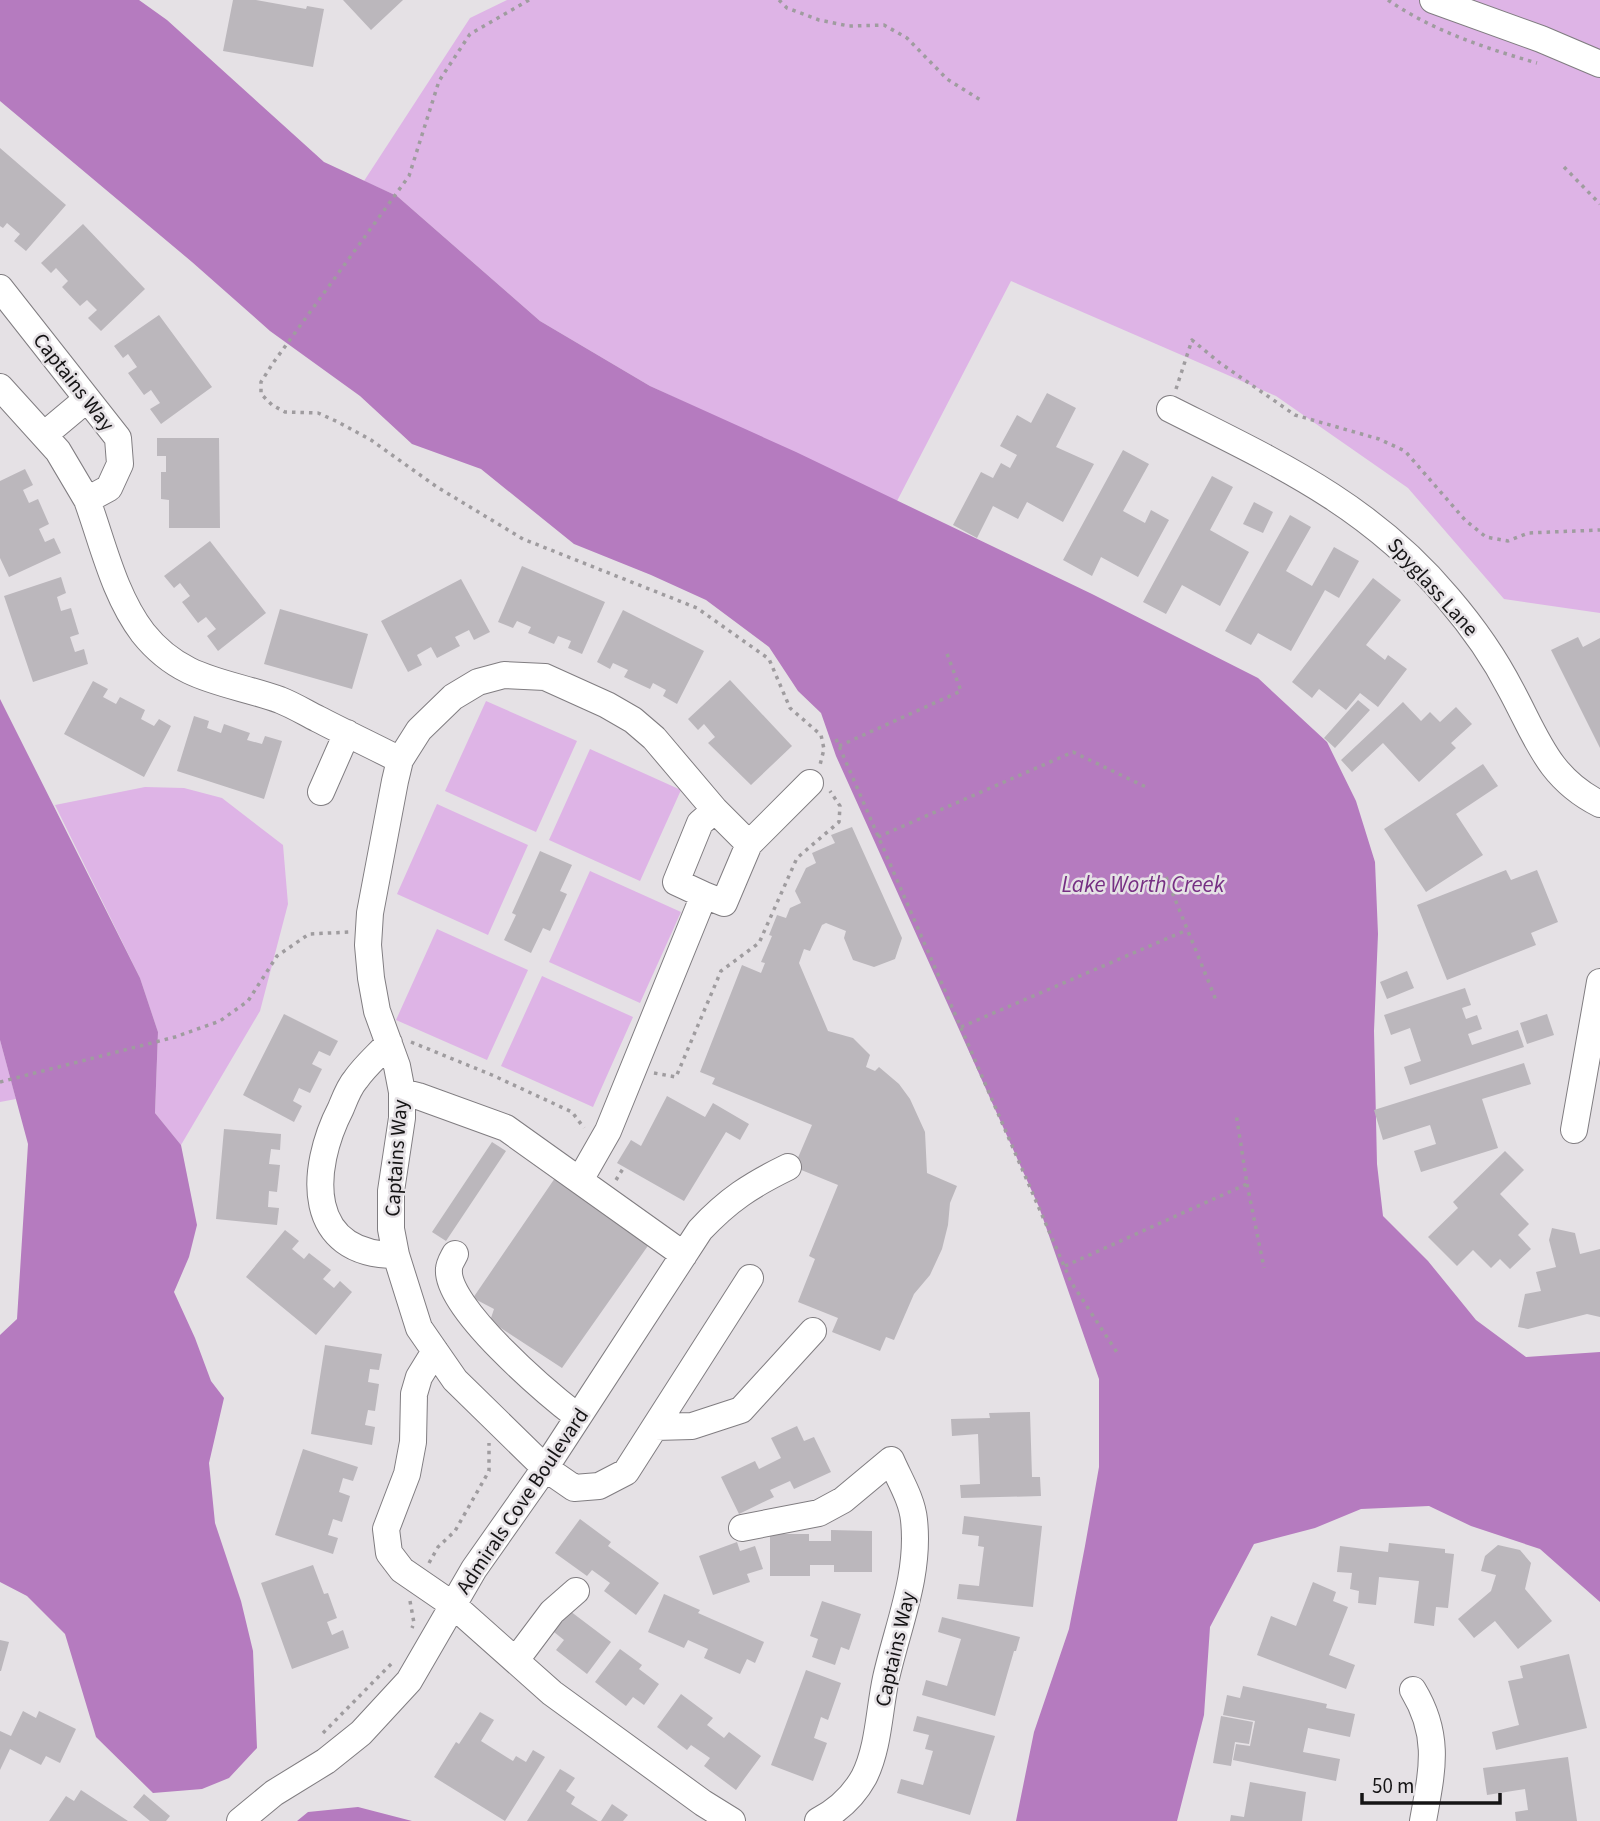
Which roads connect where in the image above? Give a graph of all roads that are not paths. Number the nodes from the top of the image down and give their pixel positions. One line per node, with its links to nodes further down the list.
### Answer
1 (1433, 0): 2 (street)
2 (1600, 64)
3 (0, 288): 5 (street, Captains Way)
4 (0, 387): 7 (street)
5 (87, 399): 7 (street); 8 (street, Captains Way)
6 (1170, 409): 13 (street, Spyglass Lane)
7 (44, 435): 8 (street)
8 (87, 500): 9 (street)
9 (347, 733): 10 (street); 12 (street)
10 (400, 760): 14 (street, Captains Way); 18 (street, Captains Way)
11 (817, 780): 15 (street)
12 (321, 792)
13 (1600, 804)
14 (715, 810): 15 (street, Captains Way); 16 (street)
15 (749, 844): 16 (street)
16 (704, 895): 22 (street)
17 (1600, 982): 20 (street)
18 (389, 1043): 19 (street, Captains Way); 24 (street)
19 (402, 1092): 22 (street); 24 (street, Captains Way)
20 (1574, 1130)
21 (788, 1167): 25 (street, Admirals Cove Boulevard)
22 (580, 1180): 25 (street)
23 (455, 1254): 29 (street)
24 (396, 1255): 28 (street, Captains Way)
25 (684, 1255): 29 (street, Admirals Cove Boulevard)
26 (750, 1278): 30 (street, Captains Way)
27 (813, 1331): 30 (street)
28 (435, 1350): 31 (street, Captains Way); 34 (street)
29 (578, 1417): 31 (street, Admirals Cove Boulevard)
30 (655, 1427): 31 (street, Captains Way)
31 (545, 1468): 34 (street, Admirals Cove Boulevard)
32 (742, 1528): 39 (street, Captains Way)
33 (576, 1591): 35 (street)
34 (453, 1605): 35 (street); 37 (street, Admirals Cove Boulevard)
35 (516, 1660): 38 (street)
36 (1413, 1690): 40 (street)
37 (240, 1821)
38 (732, 1821)
39 (818, 1821)
40 (1423, 1821)

